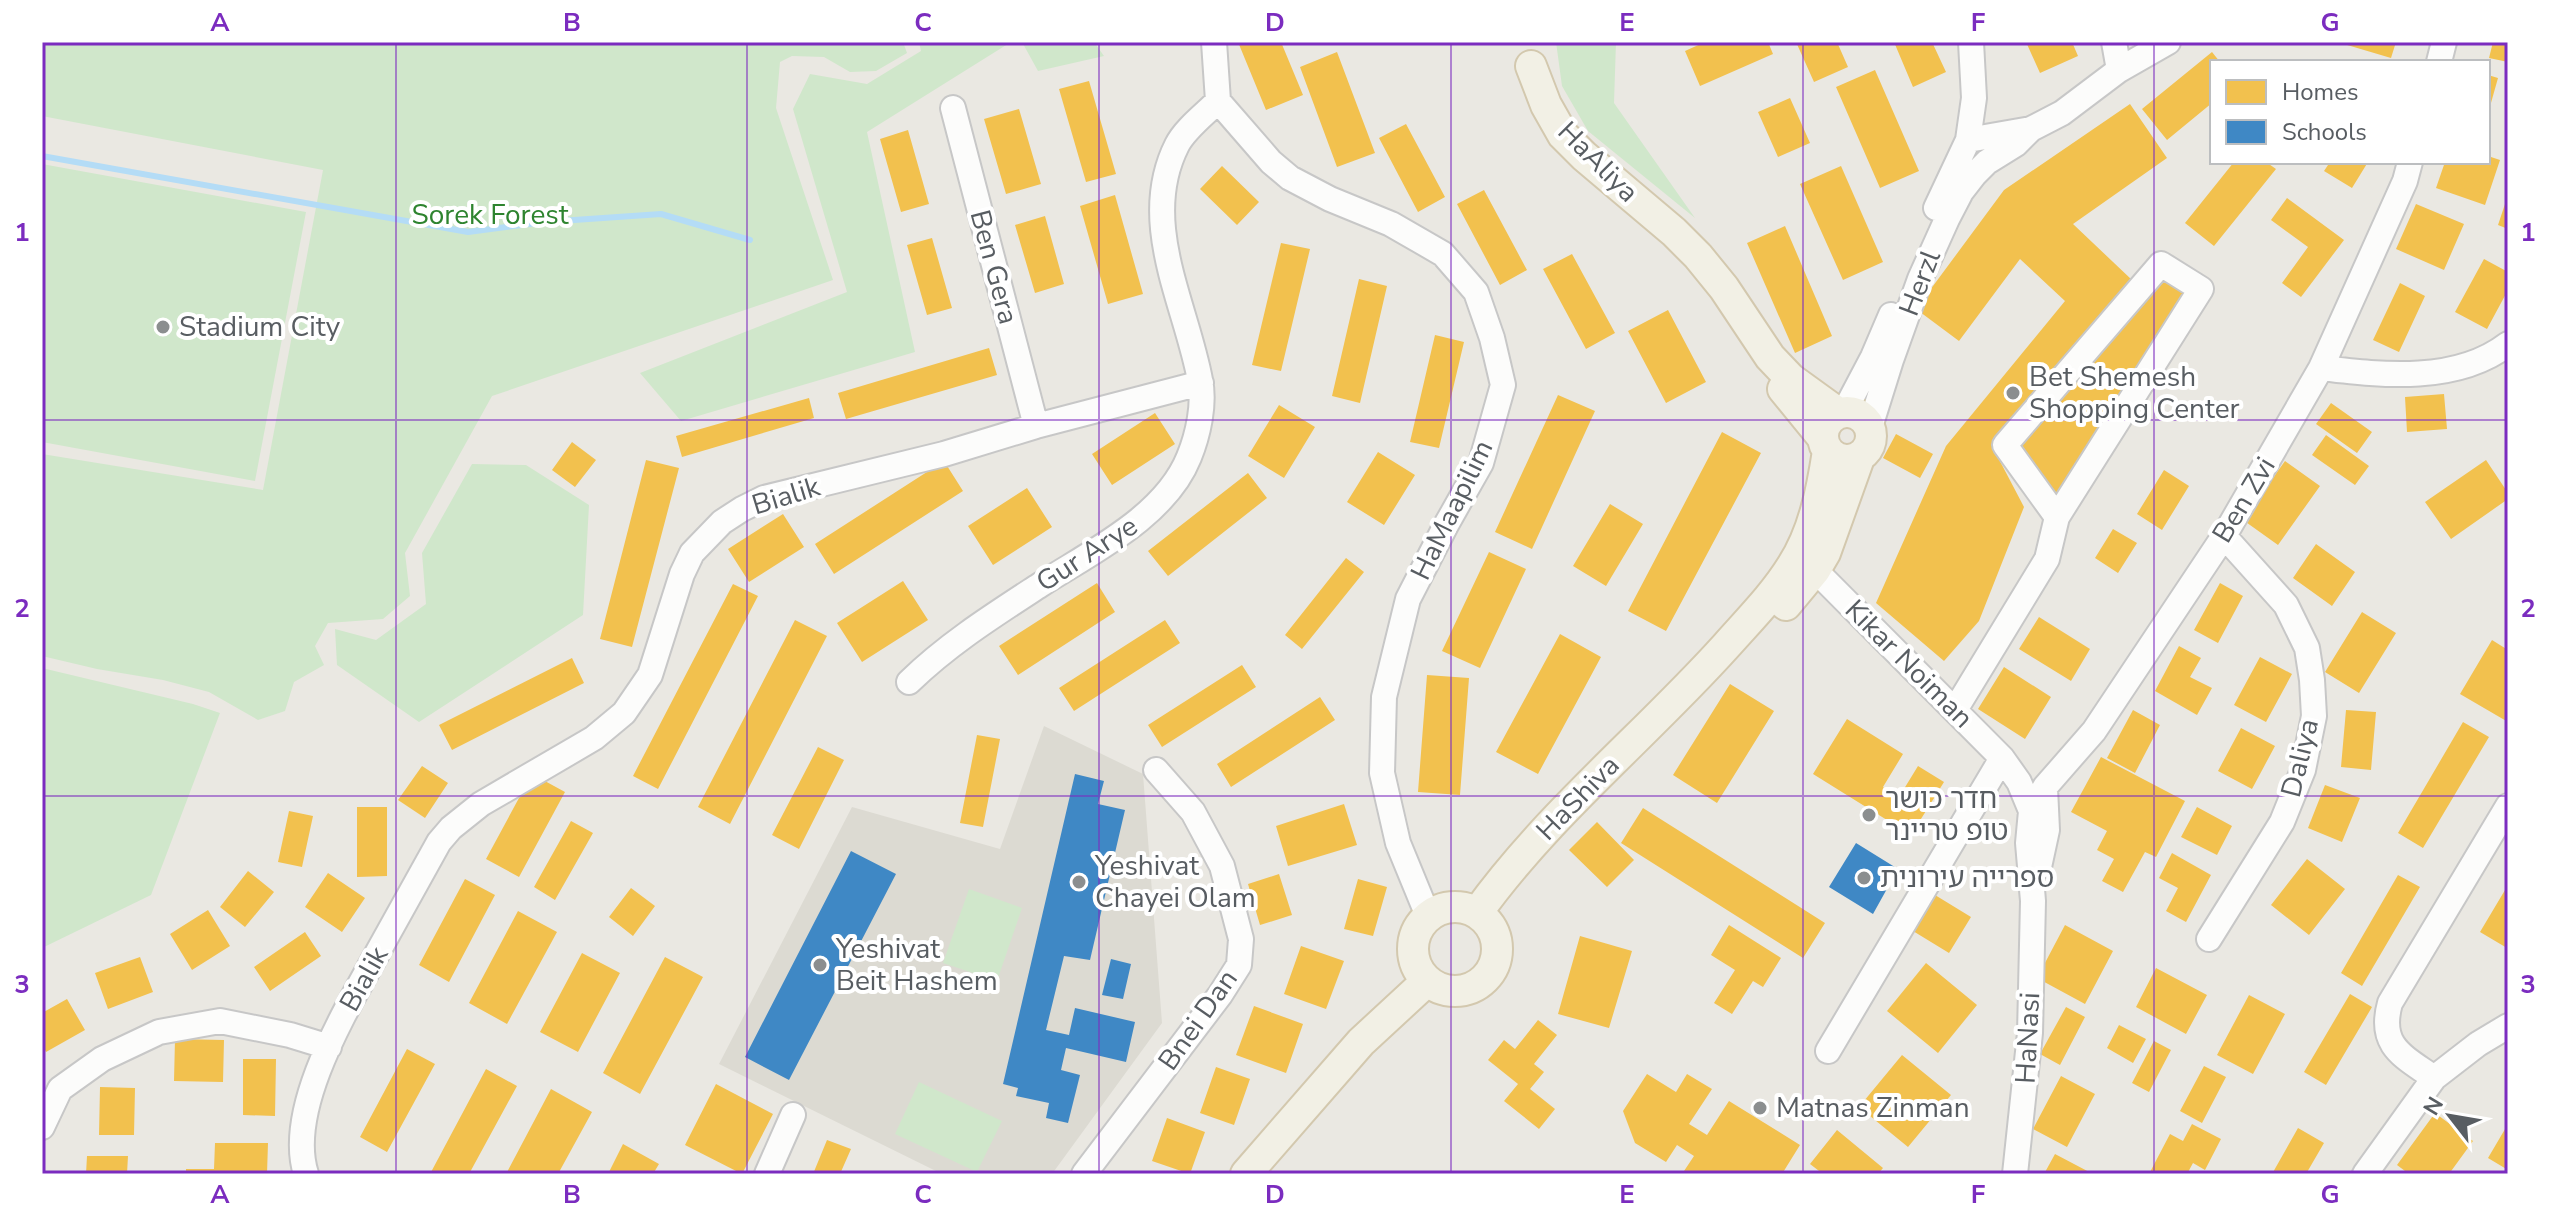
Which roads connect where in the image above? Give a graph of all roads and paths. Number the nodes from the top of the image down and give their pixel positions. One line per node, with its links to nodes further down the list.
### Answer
1 (1214, 42): 7 (street)
2 (1971, 42): 10 (street)
3 (2114, 42): 6 (street)
4 (2168, 42): 6 (street, Herzl)
5 (1531, 54): 18 (main road, HaAliya)
6 (2119, 70): 9 (street, Herzl)
7 (1218, 101): 15 (street); 33 (street, HaMaapilim)
8 (953, 108): 16 (street, Ben Gera)
9 (2031, 129): 10 (street, Herzl); 11 (street, Herzl)
10 (1968, 140): 11 (street); 18 (street, Herzl)
11 (1997, 154): 17 (street, Herzl)
12 (2409, 164): 14 (street, Ben Zvi)
13 (2508, 344): 14 (street)
14 (2321, 368): 21 (street, Ben Zvi)
15 (1201, 383): 16 (street, Bialik); 23 (street, Gur Arye)
16 (1036, 426): 37 (street, Bialik)
17 (1870, 427): 18 (main road); 19 (main road)
18 (1833, 428): 19 (main road); 24 (main road, HaShiva)
19 (1859, 458): 22 (main road, HaShiva)
20 (2057, 517): 20 (street); 25 (street)
21 (2224, 536): 28 (street, Ben Zvi); 34 (street, Daliya)
22 (1815, 570): 24 (main road, HaShiva); 25 (street, Kikar Noiman)
23 (909, 682)
24 (1686, 690): 32 (main road, HaShiva)
25 (1955, 710): 26 (street, Kikar Noiman)
26 (2002, 758): 28 (street); 30 (street, HaNasi); 38 (street)
27 (1156, 770): 44 (street, Bnei Dan)
28 (2045, 787): 30 (street, Ben Zvi); 31 (street, HaNasi)
29 (2508, 806): 39 (street)
30 (2031, 811): 31 (street, HaNasi)
31 (2033, 901): 46 (street, HaNasi)
32 (1477, 913): 33 (main road); 35 (main road)
33 (1428, 916): 35 (main road)
34 (2209, 939)
35 (1427, 981): 45 (main road)
36 (2508, 1026): 39 (street)
37 (329, 1047): 41 (street); 42 (street, Bialik)
38 (1828, 1051)
39 (2434, 1078): 47 (street)
40 (793, 1115): 43 (street)
41 (42, 1127)
42 (306, 1174)
43 (767, 1174)
44 (1084, 1174)
45 (1246, 1174)
46 (2015, 1174)
47 (2365, 1174)

